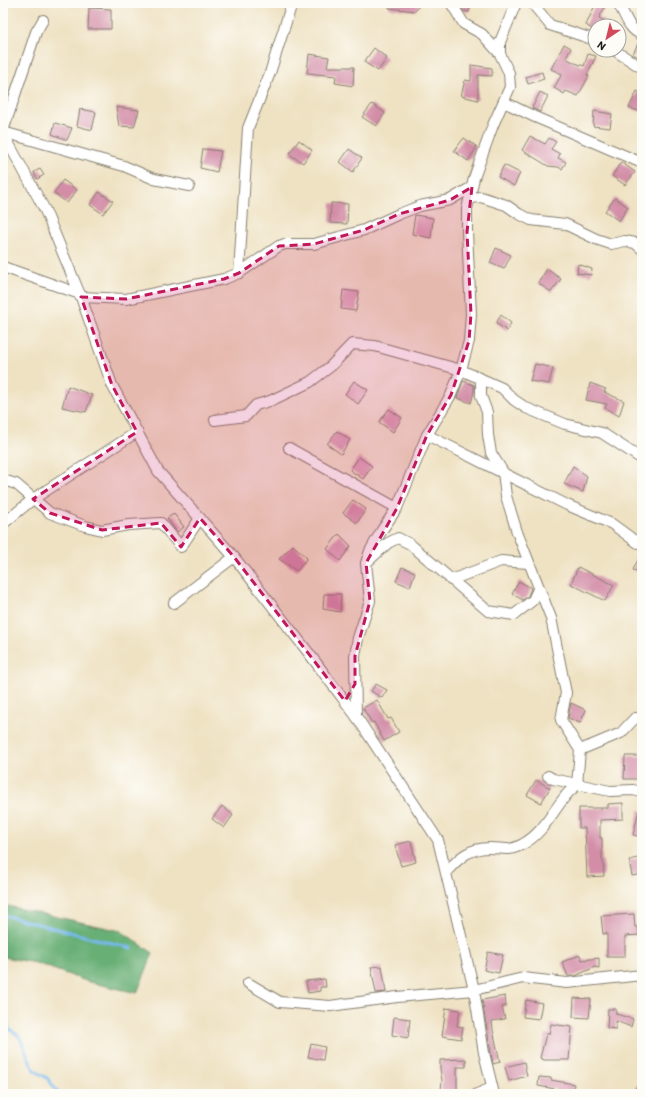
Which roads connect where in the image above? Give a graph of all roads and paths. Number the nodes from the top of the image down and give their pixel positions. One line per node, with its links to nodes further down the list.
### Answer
1 (292, 3): 21 (street)
2 (451, 3): 9 (street)
3 (516, 3): 9 (street)
4 (532, 3): 8 (street)
5 (617, 3): 7 (street)
6 (43, 20): 13 (street)
7 (642, 35)
8 (587, 37)
9 (500, 54): 12 (street)
10 (626, 58): 11 (street)
11 (642, 68)
12 (504, 102): 14 (street); 15 (street)
13 (3, 132): 16 (street); 22 (street)
14 (642, 163)
15 (473, 182): 17 (street); 18 (street); 21 (street)
16 (189, 186)
17 (481, 197): 18 (street); 19 (street)
18 (470, 198): 23 (street)
19 (642, 249)
20 (3, 267): 22 (street)
21 (239, 273): 22 (street)
22 (81, 295): 26 (street)
23 (461, 370): 24 (street); 25 (street); 27 (street)
24 (481, 379): 29 (street); 30 (street)
25 (215, 420)
26 (137, 432): 32 (street); 34 (street)
27 (427, 436): 30 (street); 33 (street)
28 (289, 448): 33 (street)
29 (642, 459)
30 (503, 472): 36 (street); 39 (street)
31 (3, 480): 32 (street)
32 (33, 499): 34 (street); 35 (street)
33 (397, 508): 38 (street)
34 (200, 518): 37 (street)
35 (3, 524)
36 (638, 543)
37 (234, 557): 42 (street); 44 (street)
38 (366, 563): 40 (street); 43 (street)
39 (528, 563): 40 (street); 41 (street)
40 (451, 580): 41 (street)
41 (538, 589): 47 (street)
42 (174, 603)
43 (355, 684): 44 (street); 45 (street)
44 (344, 701): 45 (street)
45 (356, 716): 51 (street)
46 (642, 718): 47 (street)
47 (580, 750): 49 (street)
48 (548, 776): 49 (street)
49 (577, 785): 50 (street); 51 (street)
50 (642, 792)
51 (446, 872): 54 (street)
52 (642, 975): 54 (street)
53 (248, 983): 54 (street)
54 (474, 990): 55 (street)
55 (493, 1091): 56 (street)
56 (476, 1094)

